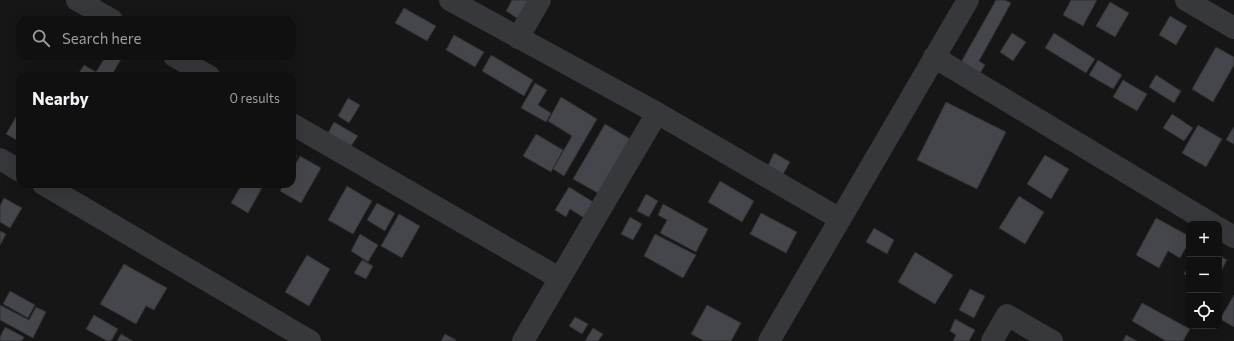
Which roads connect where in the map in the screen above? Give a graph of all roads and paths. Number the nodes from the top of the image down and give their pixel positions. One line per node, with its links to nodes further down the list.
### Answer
1 (77, 0): 6 (street)
2 (450, 0): 8 (street)
3 (540, 0): 8 (street)
4 (968, 0): 9 (street)
5 (1186, 0): 7 (street)
6 (105, 16)
7 (1234, 28)
8 (518, 38): 12 (street)
9 (934, 57): 17 (street); 18 (street)
10 (181, 60): 11 (street)
11 (202, 72)
12 (657, 113): 17 (street); 21 (street)
13 (296, 126): 21 (street)
14 (0, 159): 15 (street)
15 (16, 169)
16 (49, 188): 22 (street)
17 (840, 219): 24 (street)
18 (1207, 221)
19 (1222, 230): 20 (street)
20 (1234, 238)
21 (560, 278): 23 (street)
22 (310, 341)
23 (523, 341)
24 (769, 341)
25 (992, 341): 26 (street)
26 (1052, 341)

